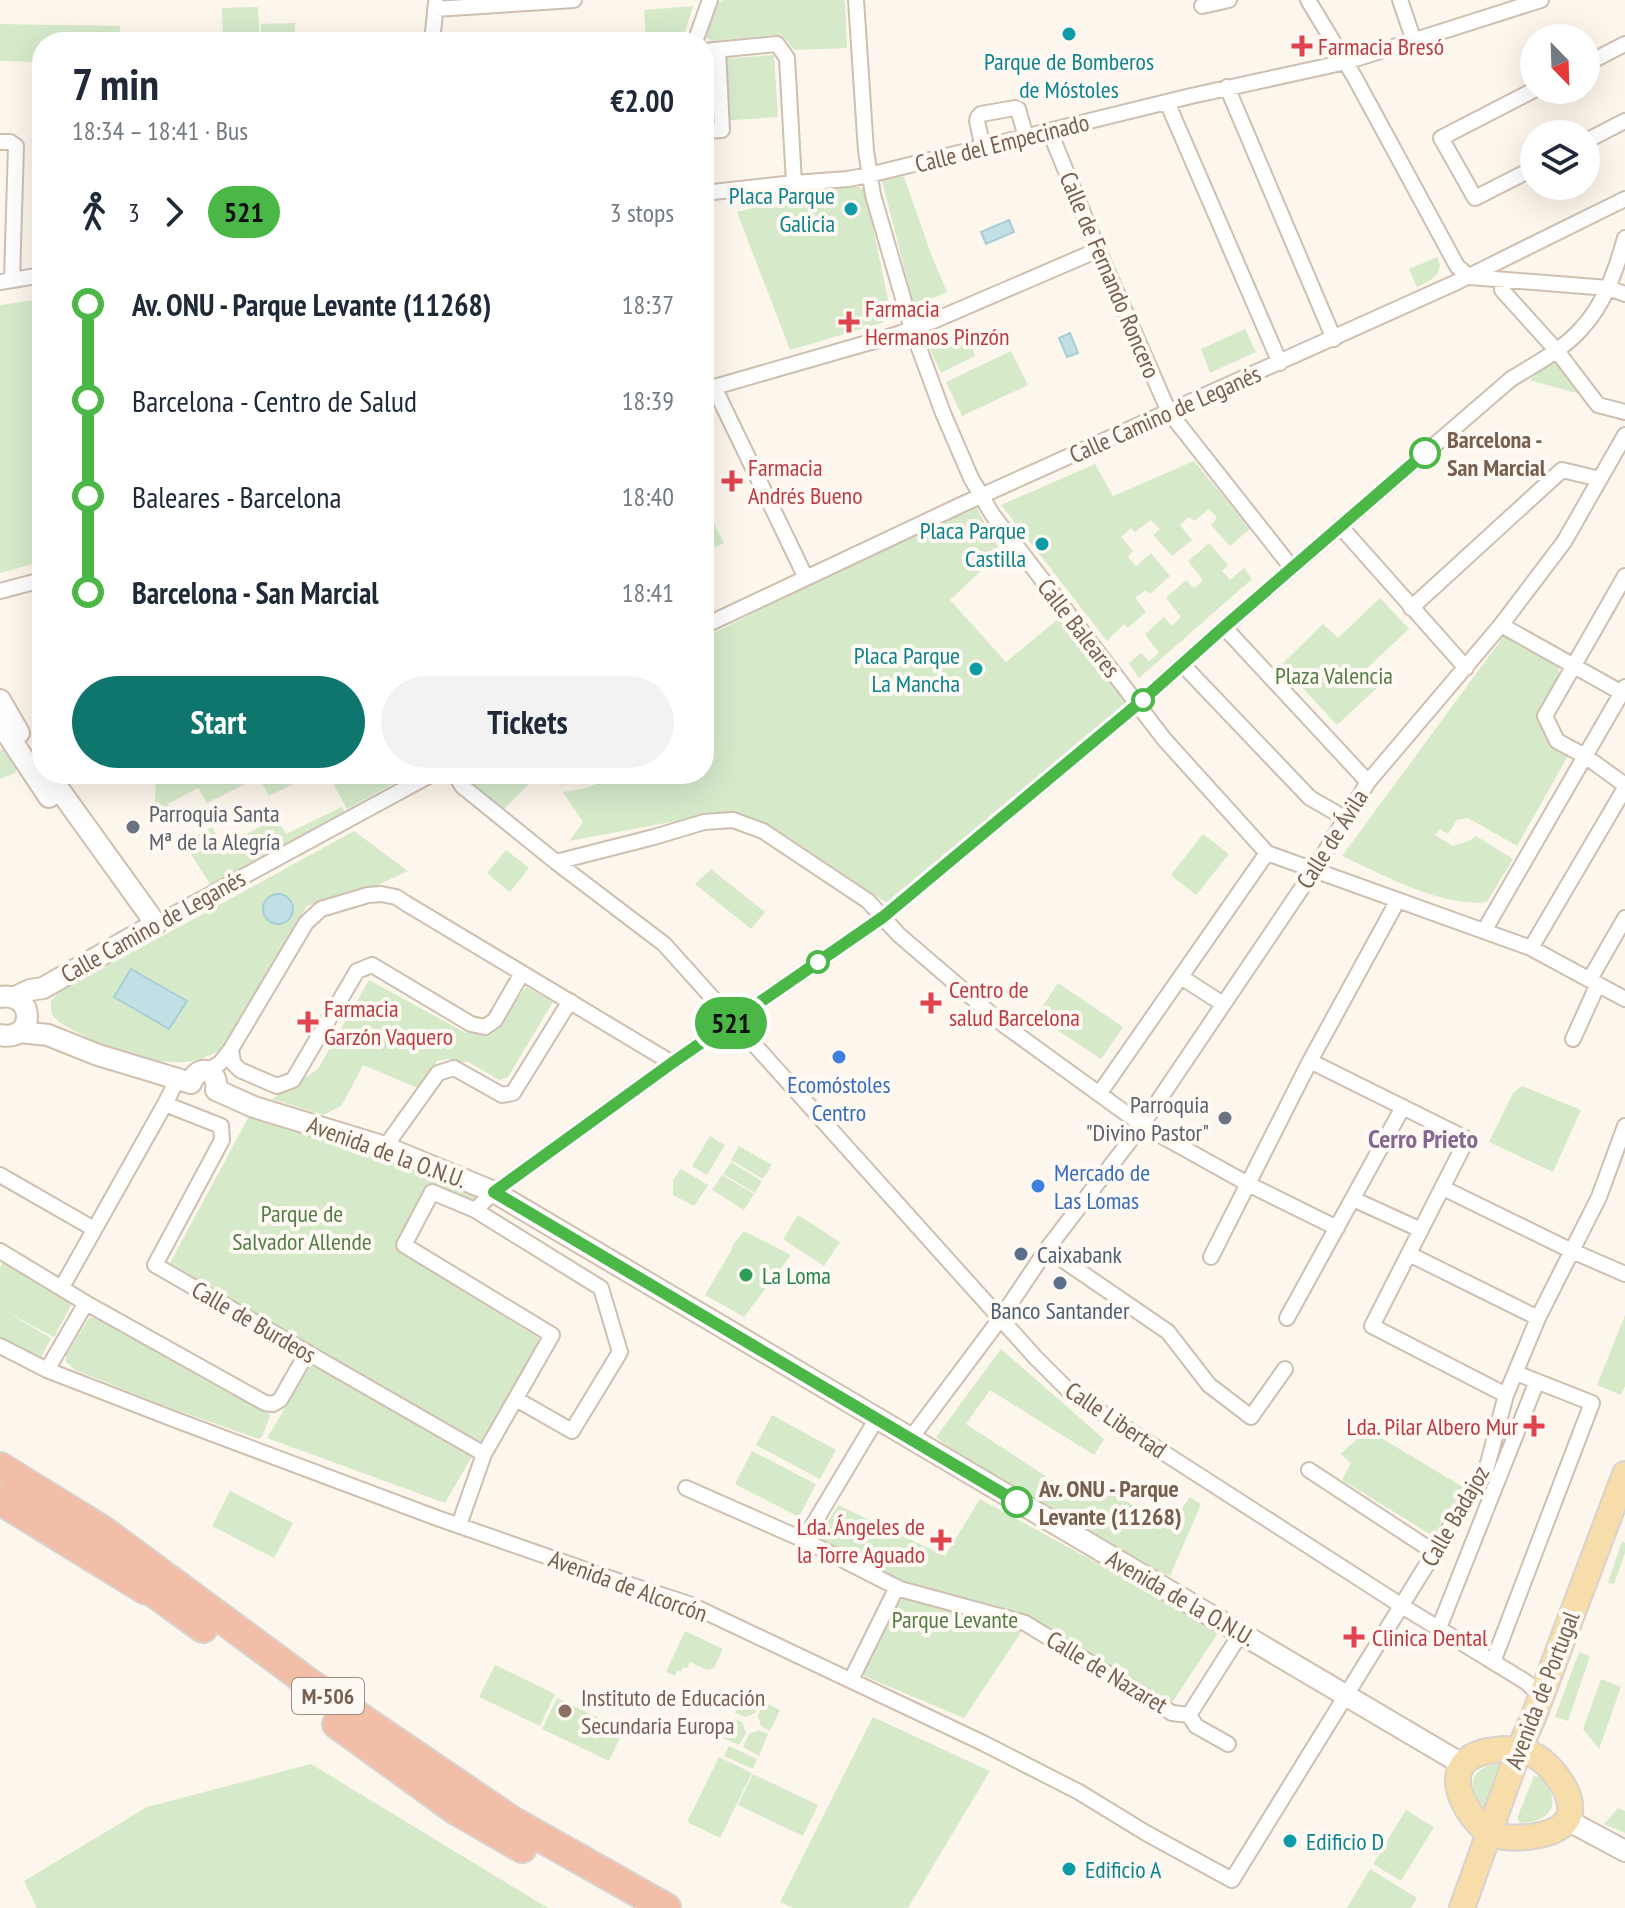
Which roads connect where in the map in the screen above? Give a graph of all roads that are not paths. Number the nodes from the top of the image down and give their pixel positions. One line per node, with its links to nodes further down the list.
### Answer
1 (574, 0): 9 (street)
2 (710, 0): 15 (street)
3 (856, 0): 32 (street, Calle Baleares)
4 (1229, 0): 11 (street)
5 (1308, 0): 20 (street)
6 (1400, 0): 16 (street)
7 (1490, 0): 12 (street)
8 (1541, 0): 12 (street, Calle del Empecinado)
9 (553, 1): 10 (street)
10 (433, 3): 13 (street); 14 (street)
11 (1202, 6)
12 (1495, 15): 16 (street, Calle del Empecinado)
13 (426, 32)
14 (432, 32)
15 (699, 32)
16 (1414, 41): 20 (street, Calle del Empecinado)
17 (1625, 44): 19 (street)
18 (714, 51): 34 (street)
19 (1600, 57)
20 (1346, 62): 22 (street, Calle del Empecinado); 40 (street)
21 (714, 73): 26 (street)
22 (1227, 87): 24 (street, Calle del Empecinado); 46 (street)
23 (1520, 97): 33 (street)
24 (1167, 102): 27 (street, Calle del Empecinado); 48 (street)
25 (1625, 121): 28 (street)
26 (714, 130)
27 (1050, 132): 29 (street, Calle del Empecinado); 38 (street, Calle de Fernando Roncero)
28 (1600, 134)
29 (1026, 137): 31 (street, Calle del Empecinado); 31 (street)
30 (0, 142): 42 (street)
31 (983, 148): 32 (street, Calle del Empecinado)
32 (869, 175): 34 (street, Calle del Empecinado); 45 (street, Calle Baleares)
33 (1520, 175)
34 (794, 183): 35 (street, Calle del Empecinado)
35 (714, 192)
36 (1625, 199): 40 (street, Calle Camino de Leganés)
37 (1625, 238): 43 (street)
38 (1098, 250): 45 (street); 51 (street, Calle de Fernando Roncero)
39 (32, 277): 42 (street)
40 (1469, 277): 41 (street); 46 (street, Calle Camino de Leganés)
41 (1503, 280): 43 (street); 47 (street)
42 (6, 281)
43 (1608, 288): 44 (street); 47 (street)
44 (1625, 294)
45 (912, 329): 49 (street); 55 (street, Calle Baleares)
46 (1334, 339): 48 (street, Calle Camino de Leganés)
47 (1557, 351): 52 (street); 56 (street)
48 (1280, 363): 51 (street, Calle Camino de Leganés)
49 (714, 387)
50 (714, 398): 59 (street)
51 (1169, 412): 55 (street, Calle Camino de Leganés); 57 (street, Calle de Fernando Roncero)
52 (1625, 412)
53 (1625, 435): 54 (street, Calle de Ávila)
54 (1600, 479): 62 (street); 64 (street, Calle de Ávila)
55 (980, 496): 59 (street, Calle Camino de Leganés); 71 (street, Calle Baleares)
56 (1340, 526): 57 (street); 62 (street)
57 (1292, 568): 65 (street)
58 (1625, 576): 67 (street)
59 (806, 578): 63 (street, Calle Camino de Leganés)
60 (32, 583): 61 (street)
61 (0, 591)
62 (1411, 608): 68 (street)
63 (714, 621)
64 (1501, 625): 67 (street); 68 (street, Calle de Ávila)
65 (1224, 627): 66 (street); 76 (street)
66 (1182, 664): 71 (street); 82 (street)
67 (1572, 666): 69 (street); 74 (street)
68 (1466, 668): 76 (street, Calle de Ávila)
69 (1624, 690): 74 (street)
70 (0, 700): 73 (street)
71 (1138, 704): 83 (street, Calle Baleares); 87 (street)
72 (0, 723): 75 (street)
73 (32, 751)
74 (1585, 756): 81 (street); 90 (street)
75 (32, 772)
76 (1368, 782): 82 (street, Calle de Ávila)
77 (41, 784): 89 (street)
78 (55, 784): 89 (street)
79 (414, 784): 89 (street, Calle Camino de Leganés)
80 (461, 784): 84 (street, Calle Libertad)
81 (1625, 786): 91 (street)
82 (1345, 818): 85 (street, Calle de Ávila)
83 (1267, 853): 85 (street, Calle Baleares); 93 (street)
84 (556, 862): 87 (street); 99 (street, Calle Libertad)
85 (1314, 870): 86 (street, Calle Baleares); 97 (street, Calle de Ávila)
86 (1398, 900): 90 (street, Calle Baleares); 102 (street)
87 (883, 917): 99 (street); 106 (street)
88 (1625, 918): 94 (street)
89 (151, 927): 98 (street, Calle Camino de Leganés)
90 (1484, 931): 91 (street, Calle Baleares)
91 (1531, 948): 94 (street, Calle Baleares)
92 (522, 973): 96 (street); 101 (street); 104 (street)
93 (1181, 977): 97 (street); 106 (street)
94 (1594, 982): 95 (street, Calle Baleares); 100 (street)
95 (1625, 999)
96 (570, 1001): 103 (street); 111 (street)
97 (1223, 1004): 109 (street, Calle de Ávila)
98 (11, 1010): 105 (street, Avenida de la O.N.U.)
99 (733, 1021): 103 (street); 131 (street, Calle Libertad)
100 (1573, 1039)
101 (231, 1049): 104 (street); 105 (street)
102 (1310, 1061): 108 (street); 113 (street)
103 (672, 1063): 115 (street)
104 (240, 1070): 105 (street)
105 (202, 1081): 107 (street); 111 (street, Avenida de la O.N.U.)
106 (1099, 1094): 109 (street)
107 (165, 1104): 119 (street); 133 (street, Calle de Burdeos)
108 (1403, 1107): 114 (street); 116 (street)
109 (1142, 1125): 113 (street); 121 (street, Calle de Ávila)
110 (1625, 1126): 123 (street, Calle Badajoz)
111 (385, 1147): 115 (street, Avenida de la O.N.U.)
112 (0, 1175): 119 (street)
113 (1248, 1184): 118 (street); 125 (street)
114 (1443, 1188): 120 (street); 123 (street)
115 (494, 1192): 117 (street); 140 (street, Avenida de la O.N.U.)
116 (1353, 1199): 118 (street); 120 (street)
117 (475, 1210): 139 (street); 139 (street)
118 (1337, 1228): 129 (street)
119 (94, 1229): 127 (street)
120 (1421, 1230): 124 (street)
121 (1047, 1249): 131 (street, Calle de Ávila); 134 (street)
122 (0, 1251): 127 (street)
123 (1572, 1251): 126 (street); 130 (street, Calle Badajoz)
124 (1409, 1254): 130 (street); 138 (street)
125 (1211, 1257)
126 (1625, 1274)
127 (62, 1287): 128 (street)
128 (86, 1303): 133 (street); 135 (street)
129 (1287, 1318)
130 (1538, 1318): 136 (street, Calle Badajoz)
131 (1000, 1319): 141 (street, Calle de Ávila); 157 (street, Calle Libertad)
132 (0, 1346): 135 (street, Avenida de Alcorcón)
133 (307, 1353): 142 (street, Calle de Burdeos)
134 (1285, 1369)
135 (47, 1370): 151 (street, Avenida de Alcorcón)
136 (1516, 1373): 137 (street); 138 (street, Calle Badajoz)
137 (1537, 1381): 158 (street, Calle Badajoz); 160 (street)
138 (1506, 1395): 154 (street, Calle Badajoz)
139 (516, 1399): 142 (street)
140 (877, 1418): 141 (street, Avenida de la O.N.U.); 153 (street)
141 (911, 1438): 159 (street, Avenida de la O.N.U.)
142 (484, 1454): 151 (street)
143 (0, 1458): 152 (highway)
144 (0, 1467): 152 (highway, M-506)
145 (1309, 1470): 154 (street)
146 (1625, 1474): 163 (main road, Avenida de Portugal)
147 (0, 1486): 156 (highway, M-506)
148 (686, 1488): 153 (street, Calle de Nazaret)
149 (0, 1500): 156 (highway)
150 (1625, 1513): 166 (main road, Avenida de Portugal)
151 (459, 1525): 161 (street, Avenida de Alcorcón)
152 (102, 1530): 173 (highway, M-506)
153 (804, 1540): 155 (street, Calle de Nazaret)
154 (1434, 1552): 157 (street, Calle Badajoz)
155 (897, 1587): 161 (street); 164 (street, Calle de Nazaret)
156 (171, 1605): 172 (highway, M-506)
157 (1402, 1606): 158 (street, Calle Libertad); 162 (street, Calle Badajoz)
158 (1439, 1628): 160 (street, Calle Libertad)
159 (1241, 1633): 162 (street, Avenida de la O.N.U.); 164 (street, Calle de Nazaret)
160 (1493, 1662): 163 (street, Calle Libertad)
161 (851, 1680): 171 (street, Avenida de Alcorcón)
162 (1347, 1695): 167 (street, Avenida de la O.N.U.); 171 (street, Calle Badajoz)
163 (1540, 1695): 166 (main road, Avenida de Portugal)
164 (1189, 1715): 165 (street, Calle de Nazaret)
165 (1228, 1744)
166 (1526, 1752): 167 (main road); 168 (main road); 169 (main road, Avenida de Portugal)
167 (1462, 1764): 169 (main road)
168 (1567, 1820): 169 (main road); 170 (street)
169 (1496, 1835): 174 (main road, Avenida de Portugal); 175 (main road, Avenida de Portugal)
170 (1625, 1851)
171 (1232, 1880)
172 (627, 1908)
173 (666, 1908)
174 (1462, 1908)
175 (1475, 1908)

